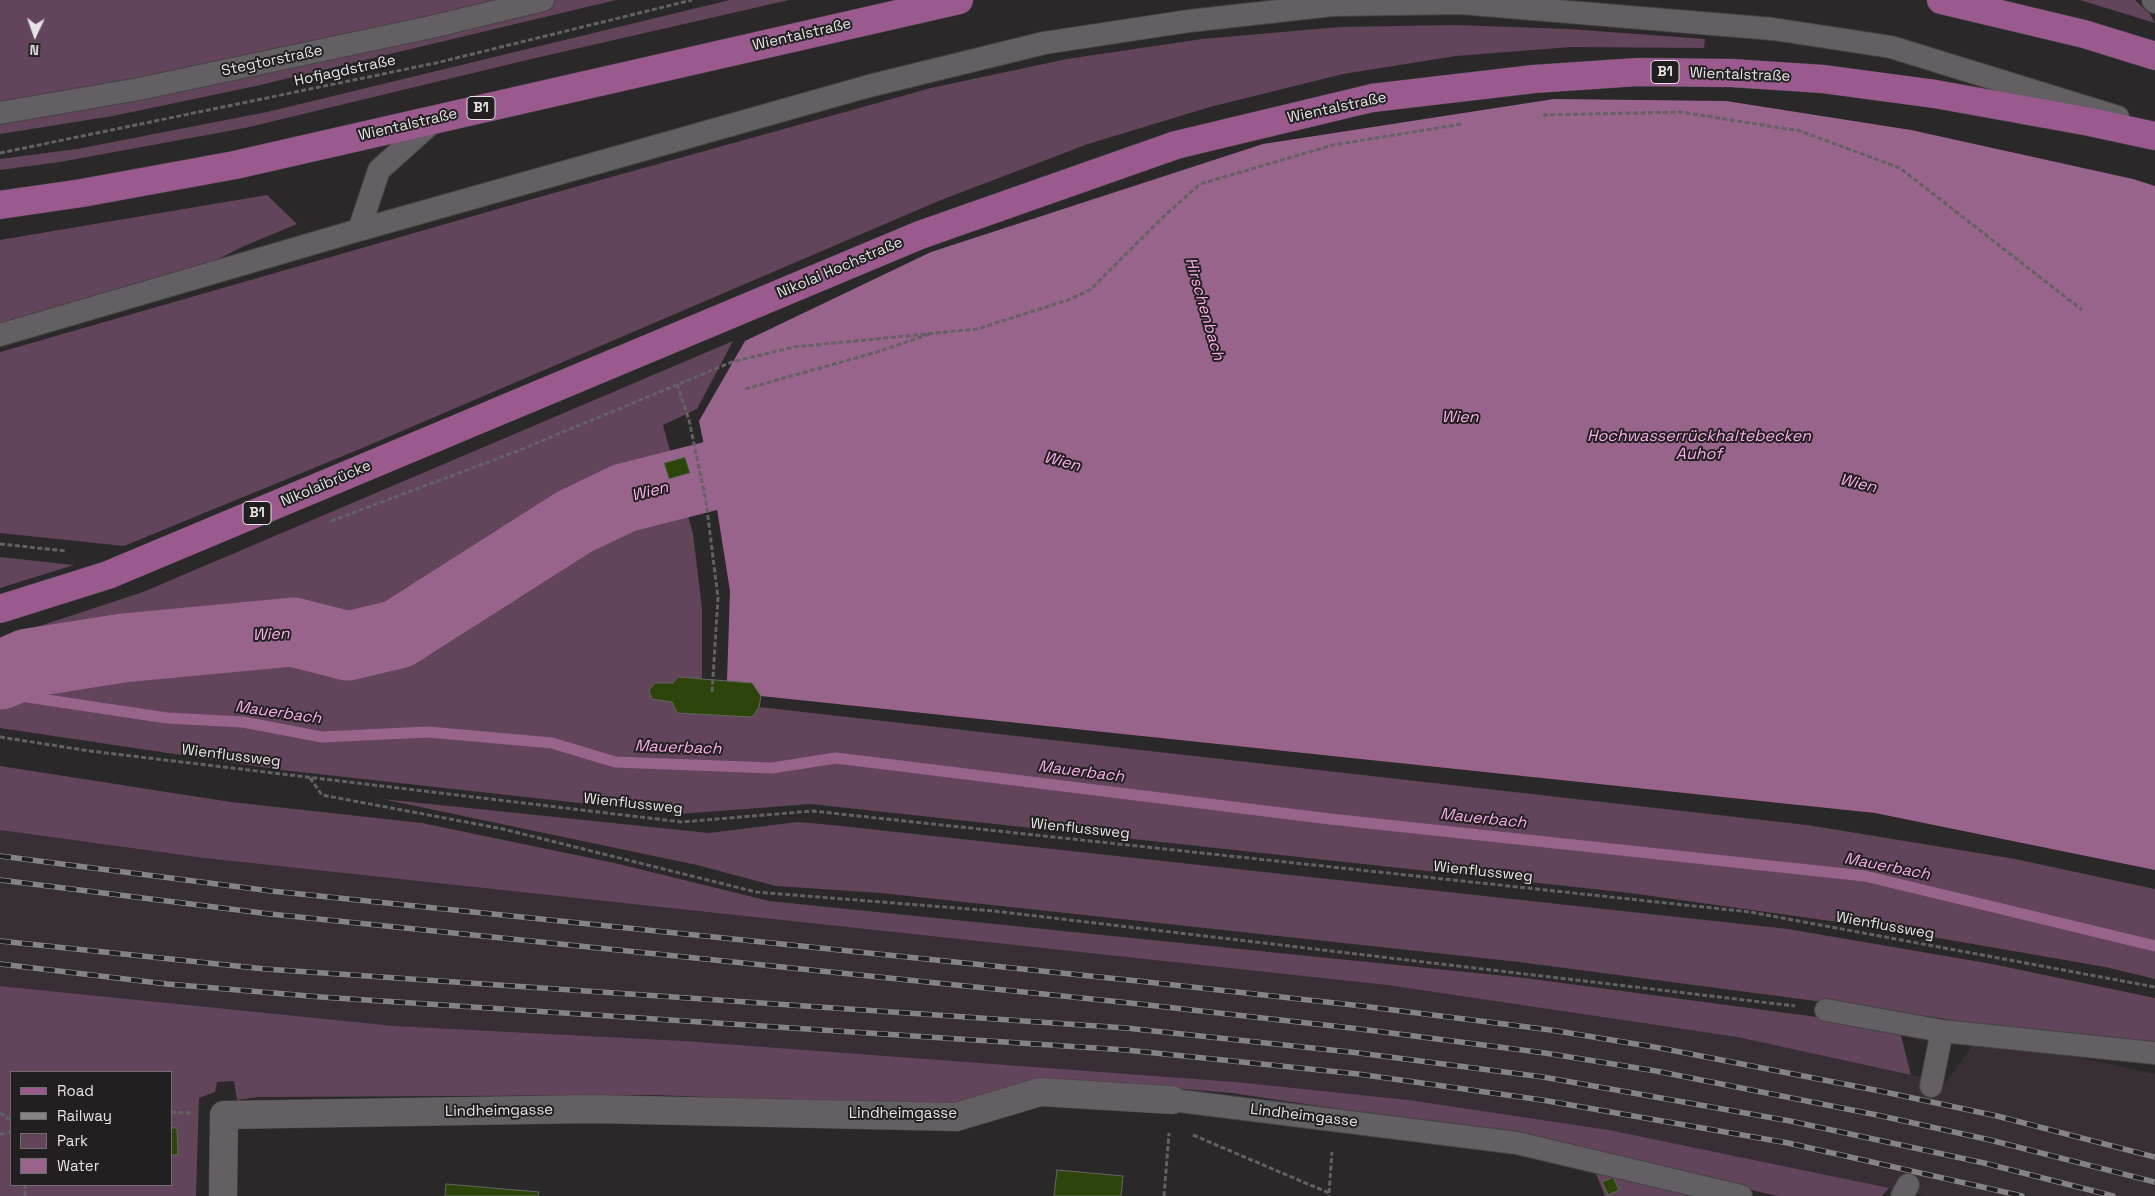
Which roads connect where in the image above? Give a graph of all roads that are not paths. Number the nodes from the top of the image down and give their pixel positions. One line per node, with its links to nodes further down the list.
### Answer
1 (543, 0): 5 (lane, Stegtorstraße)
2 (959, 0): 6 (main road, Wientalstraße / B1)
3 (1941, 0): 4 (main road)
4 (2155, 56)
5 (0, 113)
6 (437, 118): 10 (main road, Wientalstraße / B1); 11 (lane)
7 (2155, 128): 11 (lane)
8 (2155, 136): 9 (main road, Wientalstraße / B1)
9 (1176, 146): 13 (main road, Nikolai Hochstraße / B1)
10 (0, 205)
11 (359, 230): 12 (lane)
12 (0, 335)
13 (509, 407): 14 (main road, Nikolaibrücke / B1, bridge)
14 (0, 608)
15 (1826, 1010): 16 (lane)
16 (1942, 1031): 17 (lane); 18 (lane)
17 (2155, 1053)
18 (1931, 1086)
19 (1172, 1100): 20 (street, Lindheimgasse); 21 (lane, Lindheimgasse)
20 (223, 1196)
21 (1741, 1196)

